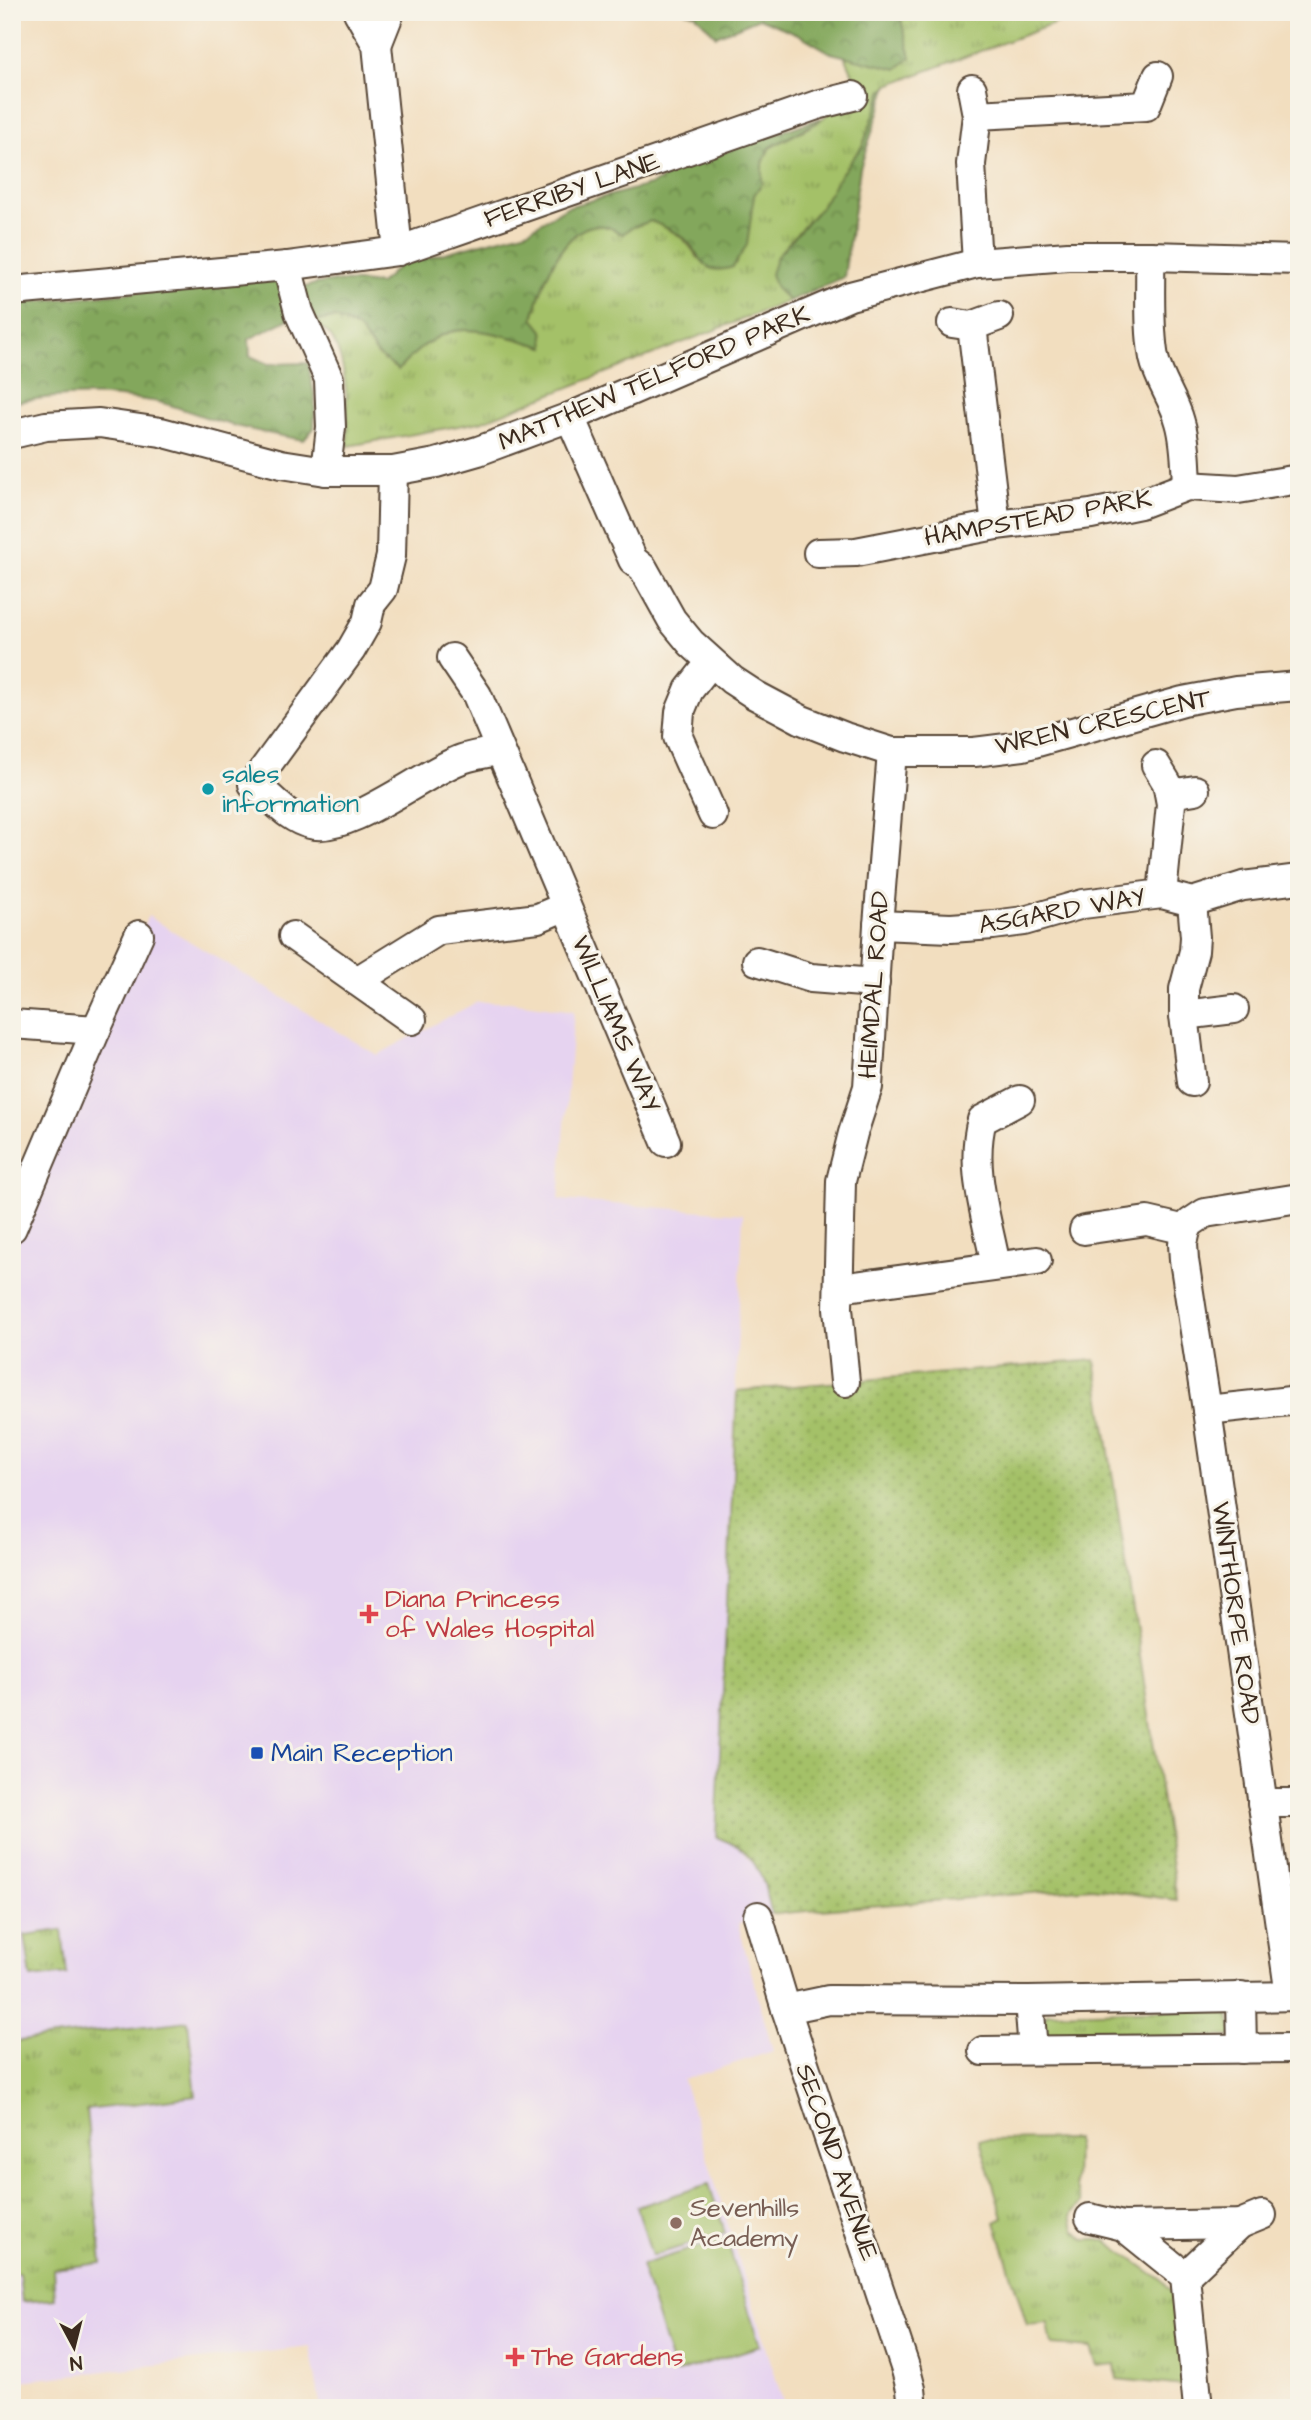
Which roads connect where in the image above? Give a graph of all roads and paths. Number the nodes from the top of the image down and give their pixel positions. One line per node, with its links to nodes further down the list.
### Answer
1 (358, 12): 3 (street)
2 (390, 12): 3 (street)
3 (377, 45): 6 (street)
4 (1158, 76): 9 (street)
5 (853, 96): 6 (street, FERRIBY LANE)
6 (398, 251): 10 (street, FERRIBY LANE)
7 (1150, 256): 8 (street, MATTHEW TELFORD PARK); 9 (street, MATTHEW TELFORD PARK); 18 (street)
8 (1299, 261)
9 (977, 263): 13 (street, MATTHEW TELFORD PARK)
10 (287, 266): 11 (street, FERRIBY LANE); 15 (street)
11 (12, 291)
12 (999, 316): 19 (street)
13 (570, 417): 16 (street, MATTHEW TELFORD PARK); 22 (street, WREN CRESCENT)
14 (12, 434): 15 (street, MATTHEW TELFORD PARK)
15 (326, 471): 16 (street, MATTHEW TELFORD PARK)
16 (393, 471): 24 (street)
17 (1299, 479): 18 (street, HAMPSTEAD PARK)
18 (1187, 486): 19 (street, HAMPSTEAD PARK)
19 (996, 525): 20 (street, HAMPSTEAD PARK)
20 (818, 554)
21 (452, 658): 24 (street, WILLIAMS WAY)
22 (711, 662): 25 (street, WREN CRESCENT); 27 (street)
23 (1299, 686): 25 (street, WREN CRESCENT)
24 (499, 751): 31 (street, WILLIAMS WAY)
25 (892, 752): 32 (street, HEIMDAL ROAD)
26 (1156, 765): 29 (street, ASGARD WAY)
27 (713, 816)
28 (1299, 879): 30 (street)
29 (1162, 894): 30 (street, ASGARD WAY); 32 (street, ASGARD WAY)
30 (1192, 902): 39 (street)
31 (566, 906): 36 (street, WILLIAMS WAY); 45 (street, WILLIAMS WAY)
32 (878, 925): 37 (street, HEIMDAL ROAD)
33 (139, 936): 42 (street)
34 (293, 936): 36 (street)
35 (757, 961): 37 (street)
36 (357, 981): 40 (street)
37 (875, 983): 52 (street, HEIMDAL ROAD)
38 (1234, 1009): 39 (street)
39 (1184, 1015): 43 (street)
40 (412, 1020)
41 (12, 1024): 42 (street)
42 (96, 1030): 47 (street)
43 (1192, 1082)
44 (1020, 1100): 51 (street)
45 (666, 1142)
46 (1299, 1198): 49 (street)
47 (12, 1228)
48 (1084, 1230): 49 (street)
49 (1186, 1230): 55 (street, WINTHORPE ROAD)
50 (1037, 1261): 51 (street)
51 (996, 1266): 52 (street)
52 (840, 1288): 53 (street, HEIMDAL ROAD)
53 (845, 1382)
54 (1299, 1401): 55 (street)
55 (1207, 1410): 56 (street, WINTHORPE ROAD)
56 (1262, 1803): 57 (street); 60 (street, WINTHORPE ROAD)
57 (1299, 1803)
58 (758, 1916): 62 (street, SECOND AVENUE)
59 (1241, 1996): 60 (street); 61 (street); 64 (street)
60 (1294, 1996)
61 (1029, 2001): 62 (street); 65 (street)
62 (786, 2009): 70 (street, SECOND AVENUE)
63 (1299, 2048): 64 (street)
64 (1242, 2049): 65 (street)
65 (1033, 2050): 66 (street)
66 (983, 2051)
67 (1090, 2218): 68 (street)
68 (1123, 2226): 69 (street); 69 (street)
69 (1185, 2276): 71 (street)
70 (913, 2408)
71 (1198, 2408)

